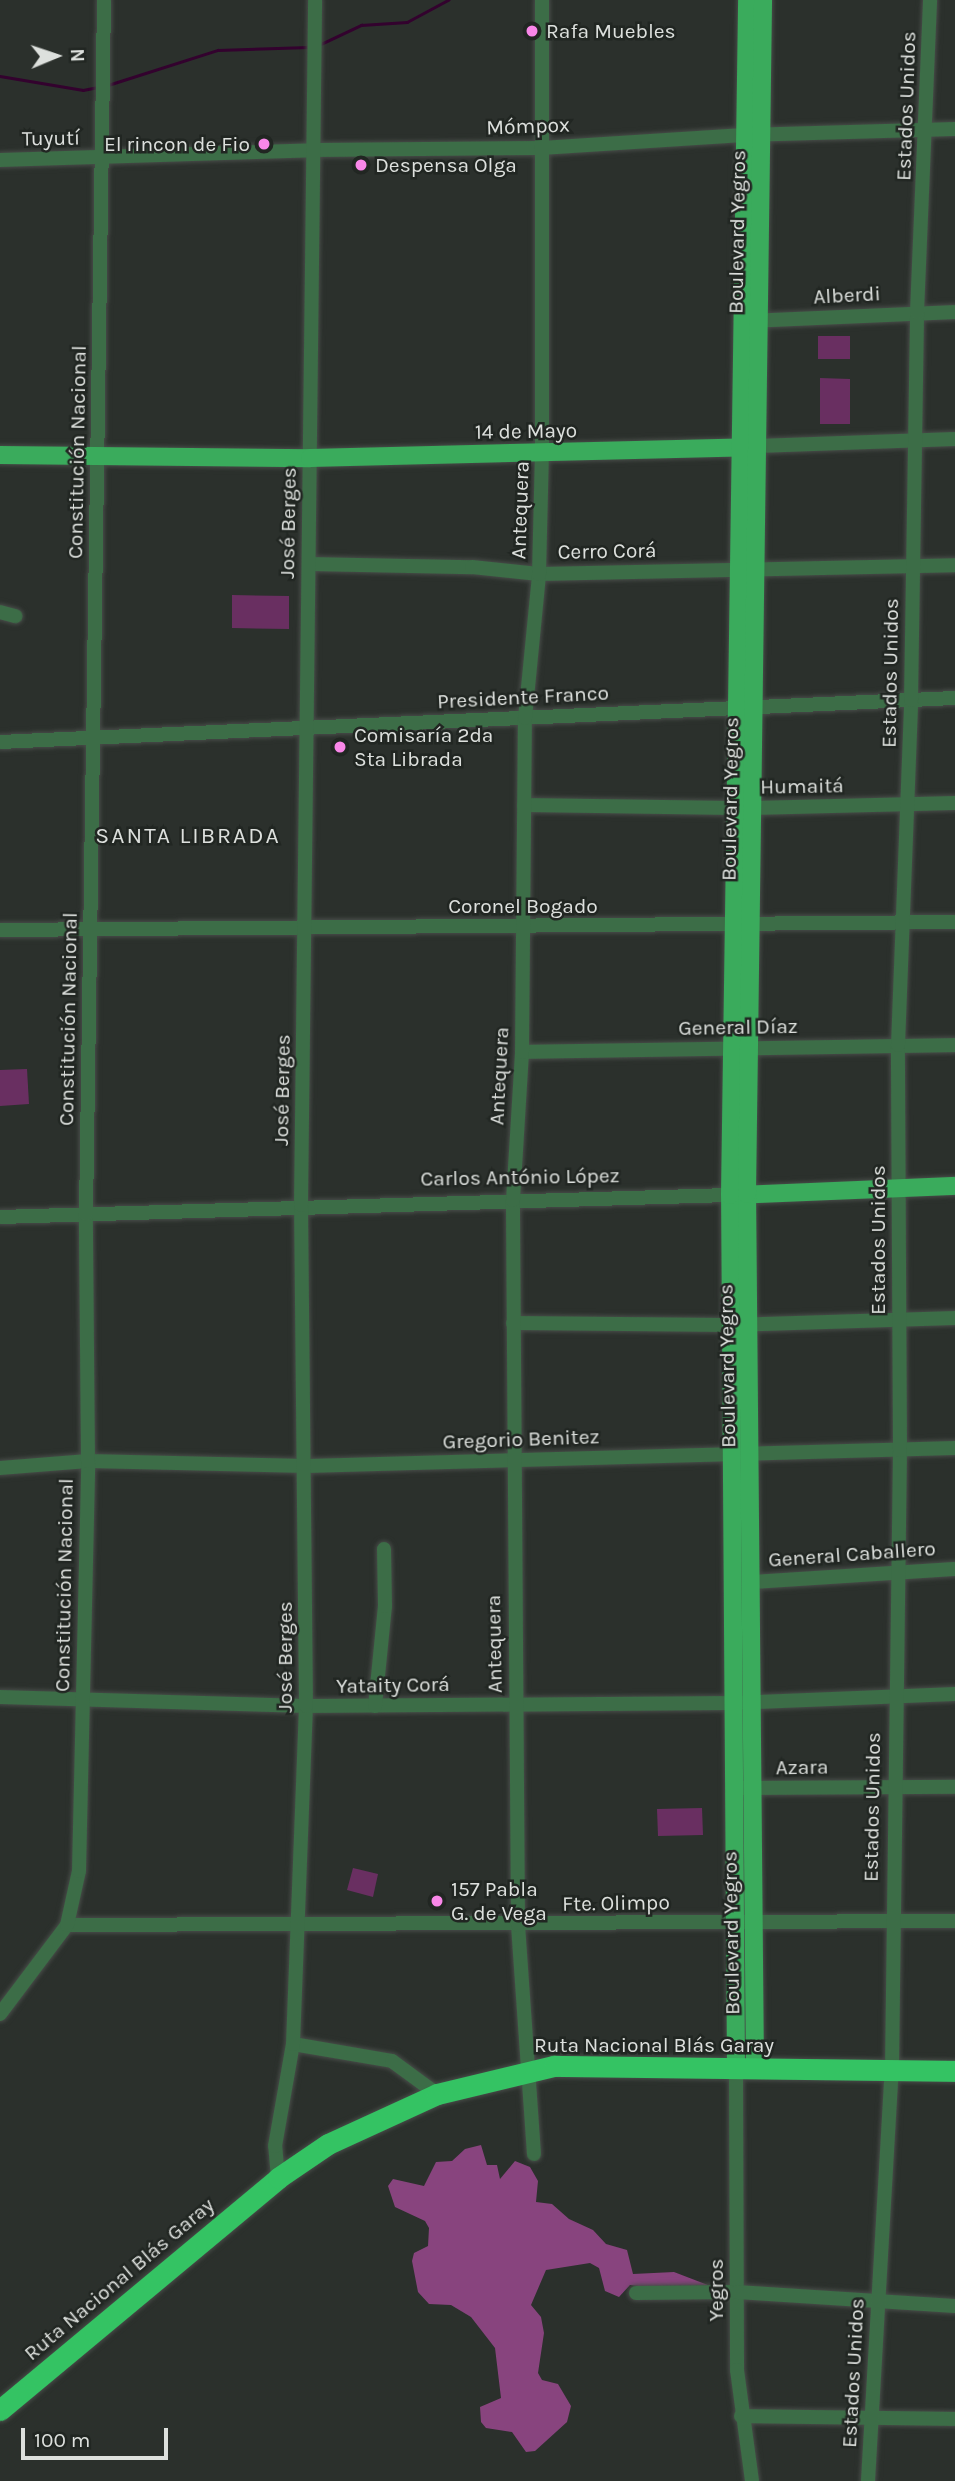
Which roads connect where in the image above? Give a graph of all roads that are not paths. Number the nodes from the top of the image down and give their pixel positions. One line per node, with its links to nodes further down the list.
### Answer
1 (104, 0): 12 (street, Constitución Nacional)
2 (315, 0): 11 (street, José Berges)
3 (542, 0): 10 (street, Antequera)
4 (747, 0): 9 (main road, Boulevard Yegros)
5 (763, 0): 9 (main road, Boulevard Yegros)
6 (930, 0): 7 (street, Estados Unidos)
7 (928, 130): 8 (street, Mómpox); 9 (street, Mómpox); 14 (street, Estados Unidos)
8 (955, 130)
9 (753, 134): 10 (street, Mómpox); 16 (main road, Boulevard Yegros)
10 (541, 148): 11 (street, Mómpox); 20 (street, Antequera)
11 (314, 150): 12 (street, Mómpox); 23 (street, José Berges)
12 (102, 159): 13 (street, Tuyutí); 22 (street, Constitución Nacional)
13 (0, 160)
14 (917, 312): 15 (street, Alberdi); 16 (street, Alberdi); 18 (street, Estados Unidos)
15 (955, 312)
16 (750, 321): 19 (main road, Boulevard Yegros)
17 (955, 439): 18 (street, 14 de Mayo)
18 (915, 440): 19 (street, 14 de Mayo); 26 (street, Estados Unidos)
19 (748, 447): 20 (main road, 14 de Mayo); 27 (main road, Boulevard Yegros)
20 (542, 453): 23 (main road, 14 de Mayo); 28 (street, Antequera)
21 (0, 455): 22 (main road, 14 de Mayo)
22 (97, 456): 23 (main road, 14 de Mayo); 36 (street, Constitución Nacional)
23 (310, 458): 24 (street, José Berges)
24 (309, 564): 28 (street, Cerro Corá); 35 (street, José Berges)
25 (955, 565): 26 (street, Cerro Corá)
26 (913, 566): 27 (street, Cerro Corá); 32 (street, Estados Unidos)
27 (747, 569): 28 (street, Cerro Corá); 33 (main road, Boulevard Yegros)
28 (539, 574): 34 (street, Antequera)
29 (0, 612): 30 (street)
30 (15, 616)
31 (955, 698): 32 (street, Presidente Franco)
32 (911, 700): 33 (street, Presidente Franco); 39 (street, Estados Unidos)
33 (745, 707): 34 (street, Presidente Franco); 41 (main road, Boulevard Yegros)
34 (525, 718): 35 (street, Presidente Franco); 40 (street, Antequera)
35 (307, 728): 36 (street, Presidente Franco); 46 (street, José Berges)
36 (93, 738): 37 (street, Presidente Franco); 47 (street, Constitución Nacional)
37 (0, 742)
38 (955, 803): 39 (street, Humaitá)
39 (907, 804): 41 (street, Humaitá); 43 (street, Estados Unidos)
40 (524, 805): 41 (street, Humaitá); 44 (street, Antequera)
41 (743, 807): 45 (main road, Boulevard Yegros)
42 (955, 922): 43 (street, Coronel Bogado)
43 (902, 923): 45 (street, Coronel Bogado); 49 (street, Estados Unidos)
44 (523, 926): 45 (street, Coronel Bogado); 46 (street, Coronel Bogado); 52 (street, Antequera)
45 (742, 926): 51 (main road, Boulevard Yegros)
46 (304, 928): 47 (street, Coronel Bogado); 57 (street, José Berges)
47 (90, 929): 48 (street, Coronel Bogado); 58 (street, Constitución Nacional)
48 (0, 930)
49 (898, 1045): 50 (street, General Díaz); 51 (street, General Díaz); 54 (street, Estados Unidos)
50 (955, 1045)
51 (741, 1048): 52 (street, General Díaz); 55 (main road, Boulevard Yegros)
52 (522, 1052): 56 (street, Antequera)
53 (955, 1186): 54 (main road, Carlos António López)
54 (900, 1188): 55 (main road, Carlos António López); 61 (street, Estados Unidos)
55 (738, 1195): 56 (street, Carlos António López); 63 (main road, Boulevard Yegros)
56 (513, 1200): 57 (street, Carlos António López); 62 (street, Antequera)
57 (301, 1205): 58 (street, Carlos António López); 70 (street, José Berges)
58 (86, 1214): 59 (street, Carlos António López); 69 (street, Constitución Nacional)
59 (0, 1217)
60 (955, 1318): 61 (street)
61 (898, 1319): 63 (street); 65 (street, Estados Unidos)
62 (513, 1323): 63 (street); 68 (street, Antequera)
63 (740, 1325): 66 (main road, Boulevard Yegros); 67 (main road, Boulevard Yegros)
64 (955, 1448): 65 (street, Gregorio Benitez)
65 (900, 1450): 67 (street, Gregorio Benitez); 74 (street, Estados Unidos)
66 (731, 1454): 67 (street, Gregorio Benitez); 68 (street, Gregorio Benitez); 81 (main road, Boulevard Yegros)
67 (752, 1455): 75 (main road, Boulevard Yegros)
68 (513, 1460): 70 (street, Gregorio Benitez); 82 (street, Antequera)
69 (88, 1461): 70 (street, Gregorio Benitez); 71 (street, Gregorio Benitez); 79 (street, Constitución Nacional)
70 (307, 1466): 83 (street, José Berges)
71 (0, 1468)
72 (384, 1549): 84 (street)
73 (955, 1569): 74 (street, General Caballero)
74 (897, 1572): 75 (street, General Caballero); 77 (street, Estados Unidos)
75 (752, 1582): 80 (main road, Boulevard Yegros)
76 (955, 1695): 77 (street, Yataity Corá)
77 (894, 1696): 80 (street, Yataity Corá); 85 (street, Estados Unidos)
78 (0, 1697): 79 (street, Yataity Corá)
79 (83, 1700): 83 (street, Yataity Corá); 93 (street, Constitución Nacional)
80 (752, 1700): 81 (street, Yataity Corá); 88 (main road, Boulevard Yegros)
81 (733, 1703): 82 (street, Yataity Corá); 87 (main road, Boulevard Yegros)
82 (515, 1705): 84 (street, Yataity Corá); 95 (street, Antequera)
83 (306, 1706): 84 (street, Yataity Corá); 94 (street, José Berges)
84 (375, 1706)
85 (893, 1787): 86 (street, Azara); 88 (street, Azara); 89 (street, Estados Unidos)
86 (955, 1787)
87 (733, 1788): 88 (street, Azara); 91 (main road, Boulevard Yegros)
88 (752, 1789): 92 (main road, Boulevard Yegros)
89 (891, 1920): 90 (street, Fte. Olimpo); 92 (street, Fte. Olimpo); 100 (street, Estados Unidos)
90 (955, 1921)
91 (733, 1922): 92 (street, Fte. Olimpo); 95 (street, Fte. Olimpo); 98 (main road, Boulevard Yegros)
92 (752, 1923): 98 (main road, Boulevard Yegros)
93 (67, 1925): 94 (street, Fte. Olimpo); 96 (street, Constitución Nacional)
94 (300, 1925): 95 (street, Fte. Olimpo); 97 (street, José Berges)
95 (518, 1925): 99 (street, Antequera)
96 (0, 2014)
97 (293, 2044): 102 (street); 104 (street, José Berges)
98 (746, 2068): 99 (highway, Ruta Nacional Blás Garay); 100 (highway, Ruta Nacional Blás Garay); 105 (street, Yegros)
99 (527, 2069): 102 (highway, Ruta Nacional Blás Garay); 103 (street, Antequera)
100 (892, 2069): 101 (highway, Ruta Nacional Blás Garay); 107 (street, Estados Unidos)
101 (955, 2071)
102 (437, 2094): 104 (highway, Ruta Nacional Blás Garay)
103 (534, 2154)
104 (278, 2178): 109 (highway, Ruta Nacional Blás Garay)
105 (737, 2292): 106 (street); 107 (street); 110 (street, Yegros)
106 (636, 2293)
107 (877, 2303): 108 (street); 112 (street, Estados Unidos)
108 (955, 2306)
109 (0, 2410)
110 (741, 2416): 112 (street); 113 (street, Yegros)
111 (955, 2419): 112 (street)
112 (871, 2420): 114 (street, Estados Unidos)
113 (752, 2481)
114 (868, 2481)

